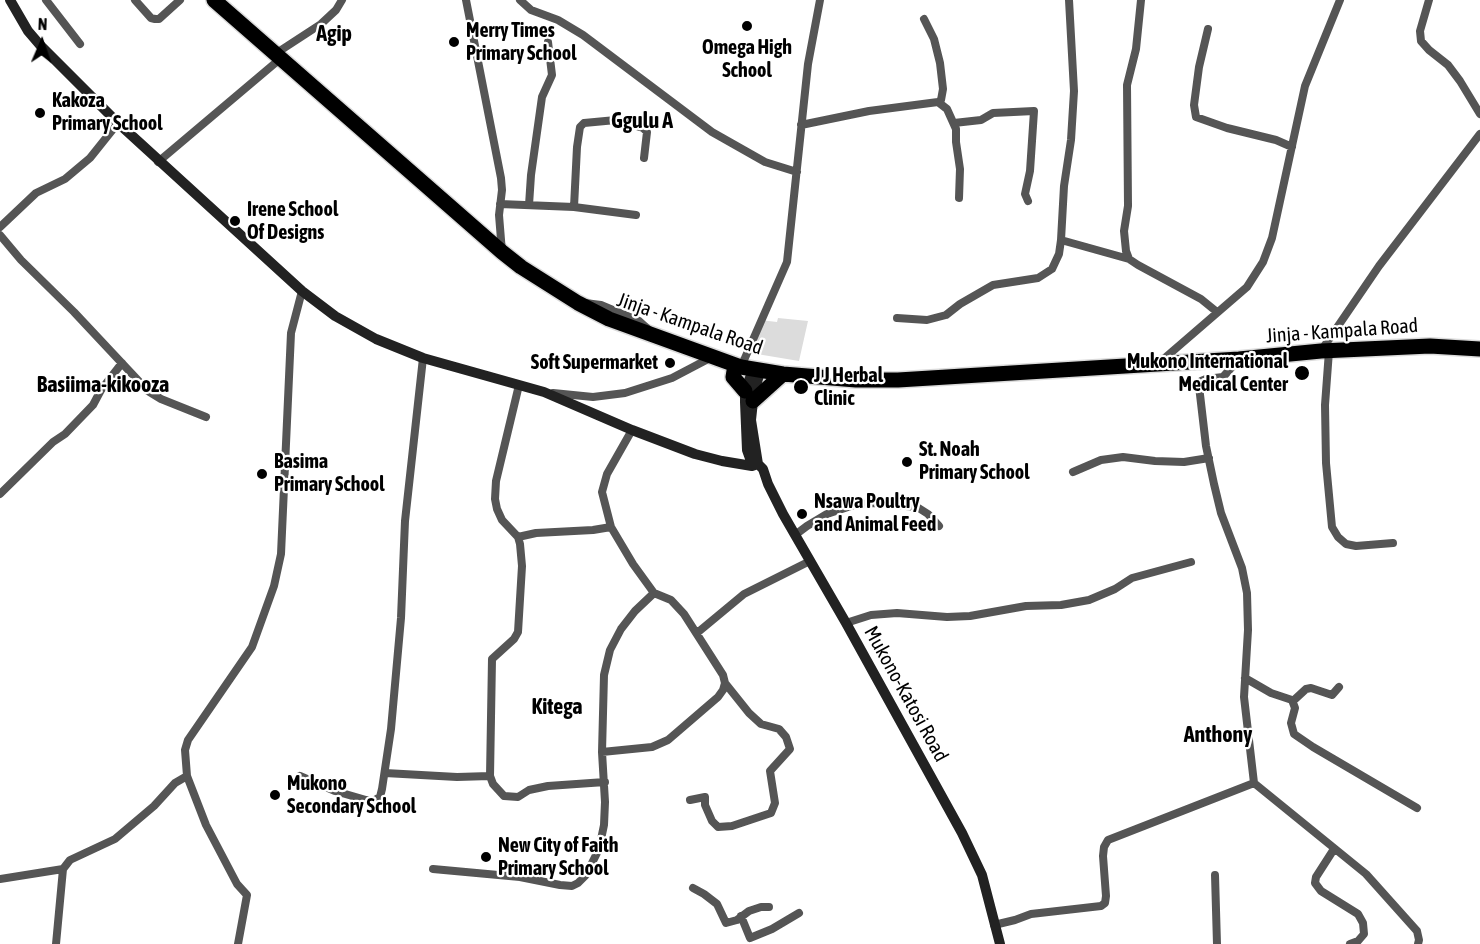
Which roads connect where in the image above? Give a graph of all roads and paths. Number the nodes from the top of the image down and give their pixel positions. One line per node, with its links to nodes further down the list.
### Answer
1 (11, 0): 21 (street)
2 (46, 0): 17 (street)
3 (135, 0): 4 (street)
4 (180, 0)
5 (214, 0): 18 (highway, Jinja - Kampala Road)
6 (342, 0): 18 (street)
7 (466, 0): 31 (street)
8 (520, 0): 28 (street)
9 (820, 0): 23 (street)
10 (1069, 0): 37 (street)
11 (1141, 0): 39 (street)
12 (1341, 0): 25 (street)
13 (1429, 0): 20 (street)
14 (924, 19): 19 (street)
15 (1208, 29): 25 (street)
16 (548, 42): 32 (street)
17 (80, 44)
18 (278, 57): 27 (street); 38 (highway, Jinja - Kampala Road)
19 (938, 102): 22 (street); 23 (street)
20 (1480, 114)
21 (118, 123): 27 (street); 35 (street)
22 (954, 123): 29 (street); 30 (street)
23 (801, 125): 28 (street)
24 (1480, 134): 44 (street)
25 (1292, 147): 41 (street)
26 (644, 158): 33 (street)
27 (158, 162): 40 (street)
28 (797, 172): 50 (street)
29 (959, 198)
30 (1028, 201)
31 (500, 204): 32 (street); 38 (street)
32 (529, 205): 33 (street)
33 (574, 207): 34 (street)
34 (636, 215)
35 (0, 227)
36 (0, 235): 48 (street)
37 (1061, 240): 39 (street); 42 (street)
38 (502, 252): 45 (highway, Jinja - Kampala Road)
39 (1129, 259): 41 (street)
40 (302, 291): 46 (street); 77 (street)
41 (1217, 312): 49 (street)
42 (897, 318)
43 (1480, 349): 44 (highway, Jinja - Kampala Road)
44 (1325, 351): 47 (highway, Jinja - Kampala Road); 65 (street)
45 (711, 357): 50 (highway, Jinja - Kampala Road); 53 (street)
46 (423, 358): 52 (street); 76 (street)
47 (1239, 359): 49 (highway, Jinja - Kampala Road); 57 (street)
48 (122, 363): 55 (street); 60 (street)
49 (1159, 363): 51 (highway, Jinja - Kampala Road)
50 (747, 369): 51 (highway, Jinja - Kampala Road); 54 (street, Mukono-Katosi Road); 54 (highway)
51 (783, 374): 54 (highway)
52 (519, 385): 53 (street); 64 (street)
53 (544, 392): 56 (street)
54 (749, 396): 58 (street, Mukono-Katosi Road)
55 (206, 417)
56 (632, 430): 58 (street); 62 (street)
57 (1209, 458): 59 (street); 71 (street)
58 (758, 466): 63 (street, Mukono-Katosi Road)
59 (1073, 472)
60 (0, 494)
61 (939, 526): 63 (street)
62 (611, 527): 64 (street); 68 (street)
63 (795, 535): 66 (street, Mukono-Katosi Road)
64 (518, 537): 79 (street)
65 (1393, 543)
66 (810, 561): 69 (street, Mukono-Katosi Road); 70 (street)
67 (1191, 562): 69 (street)
68 (654, 593): 70 (street); 75 (street)
69 (846, 623): 93 (street, Mukono-Katosi Road)
70 (697, 633): 72 (street)
71 (1245, 678): 74 (street); 81 (street)
72 (725, 683): 75 (street); 82 (street)
73 (1340, 687): 74 (street)
74 (1293, 701): 83 (street)
75 (602, 752): 80 (street)
76 (385, 773): 78 (street); 79 (street)
77 (187, 776): 86 (street); 96 (street)
78 (300, 776)
79 (490, 776): 80 (street)
80 (605, 782): 85 (street)
81 (1254, 783): 84 (street); 93 (street)
82 (690, 800)
83 (1417, 808)
84 (1334, 849): 94 (street); 99 (street)
85 (434, 868)
86 (63, 869): 88 (street); 95 (street)
87 (1215, 875): 98 (street)
88 (0, 879)
89 (693, 888): 92 (street)
90 (769, 907): 92 (street)
91 (799, 913): 92 (street)
92 (741, 916)
93 (994, 924): 97 (street, Mukono-Katosi Road)
94 (1420, 943)
95 (56, 944)
96 (238, 944)
97 (1000, 944)
98 (1217, 944)
99 (1350, 944)

